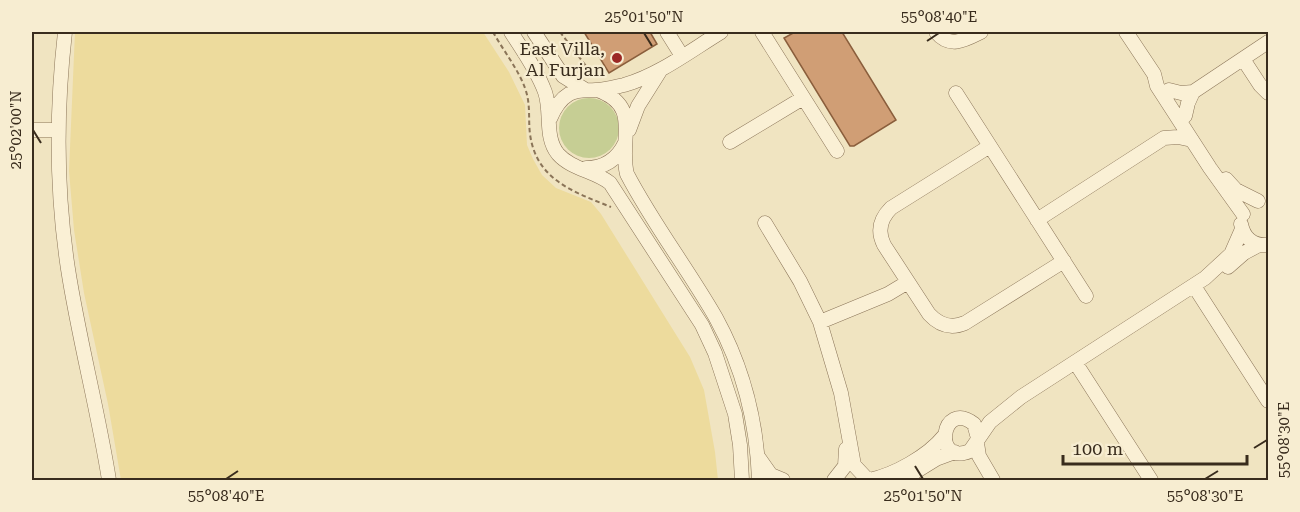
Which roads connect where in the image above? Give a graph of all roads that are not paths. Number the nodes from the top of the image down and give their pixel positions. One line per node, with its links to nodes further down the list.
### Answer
1 (65, 32): 24 (street)
2 (511, 32): 22 (street)
3 (534, 32): 15 (street)
4 (667, 32): 11 (street)
5 (721, 32): 11 (street)
6 (762, 32): 20 (street)
7 (936, 32): 8 (street)
8 (981, 32)
9 (1126, 32): 14 (street)
10 (1269, 42): 12 (street)
11 (682, 56): 13 (street)
12 (1243, 59): 17 (street); 19 (street)
13 (662, 69): 15 (street); 25 (street)
14 (1154, 74): 16 (street); 21 (street)
15 (591, 90): 22 (street); 25 (street)
16 (1169, 90): 17 (street); 21 (street)
17 (1193, 92): 21 (street)
18 (956, 93): 29 (street)
19 (1269, 93)
20 (803, 98): 28 (street); 30 (street)
21 (1180, 115): 26 (street); 27 (street); 32 (street)
22 (550, 119): 31 (street)
23 (32, 130): 24 (street)
24 (58, 130): 54 (street)
25 (627, 138): 31 (street); 53 (street)
26 (1164, 138): 27 (street); 35 (street)
27 (1192, 140): 32 (street)
28 (730, 142)
29 (990, 146): 35 (street); 40 (street)
30 (837, 151)
31 (576, 166): 55 (street)
32 (1213, 166): 33 (street); 34 (street)
33 (1263, 201): 34 (street)
34 (1243, 214): 37 (street)
35 (1037, 220): 39 (street)
36 (765, 223): 43 (street)
37 (1242, 230): 38 (street); 41 (street)
38 (1264, 245): 41 (street)
39 (1064, 261): 40 (street); 42 (street)
40 (908, 282): 43 (street)
41 (1199, 282): 44 (street); 45 (street)
42 (1086, 296)
43 (820, 322): 49 (street)
44 (1075, 362): 46 (street); 63 (street)
45 (1263, 382): 47 (street)
46 (1021, 397): 48 (street); 51 (street)
47 (1269, 402)
48 (965, 419): 50 (street); 51 (street)
49 (846, 426): 58 (street); 59 (street)
50 (944, 436): 52 (street); 59 (street)
51 (978, 441): 52 (street); 62 (street)
52 (958, 453): 60 (street); 61 (street)
53 (758, 457): 56 (street); 57 (street)
54 (109, 480)
55 (742, 480)
56 (759, 480)
57 (783, 480)
58 (834, 480)
59 (869, 480)
60 (902, 480)
61 (986, 480)
62 (993, 480)
63 (1151, 480)

